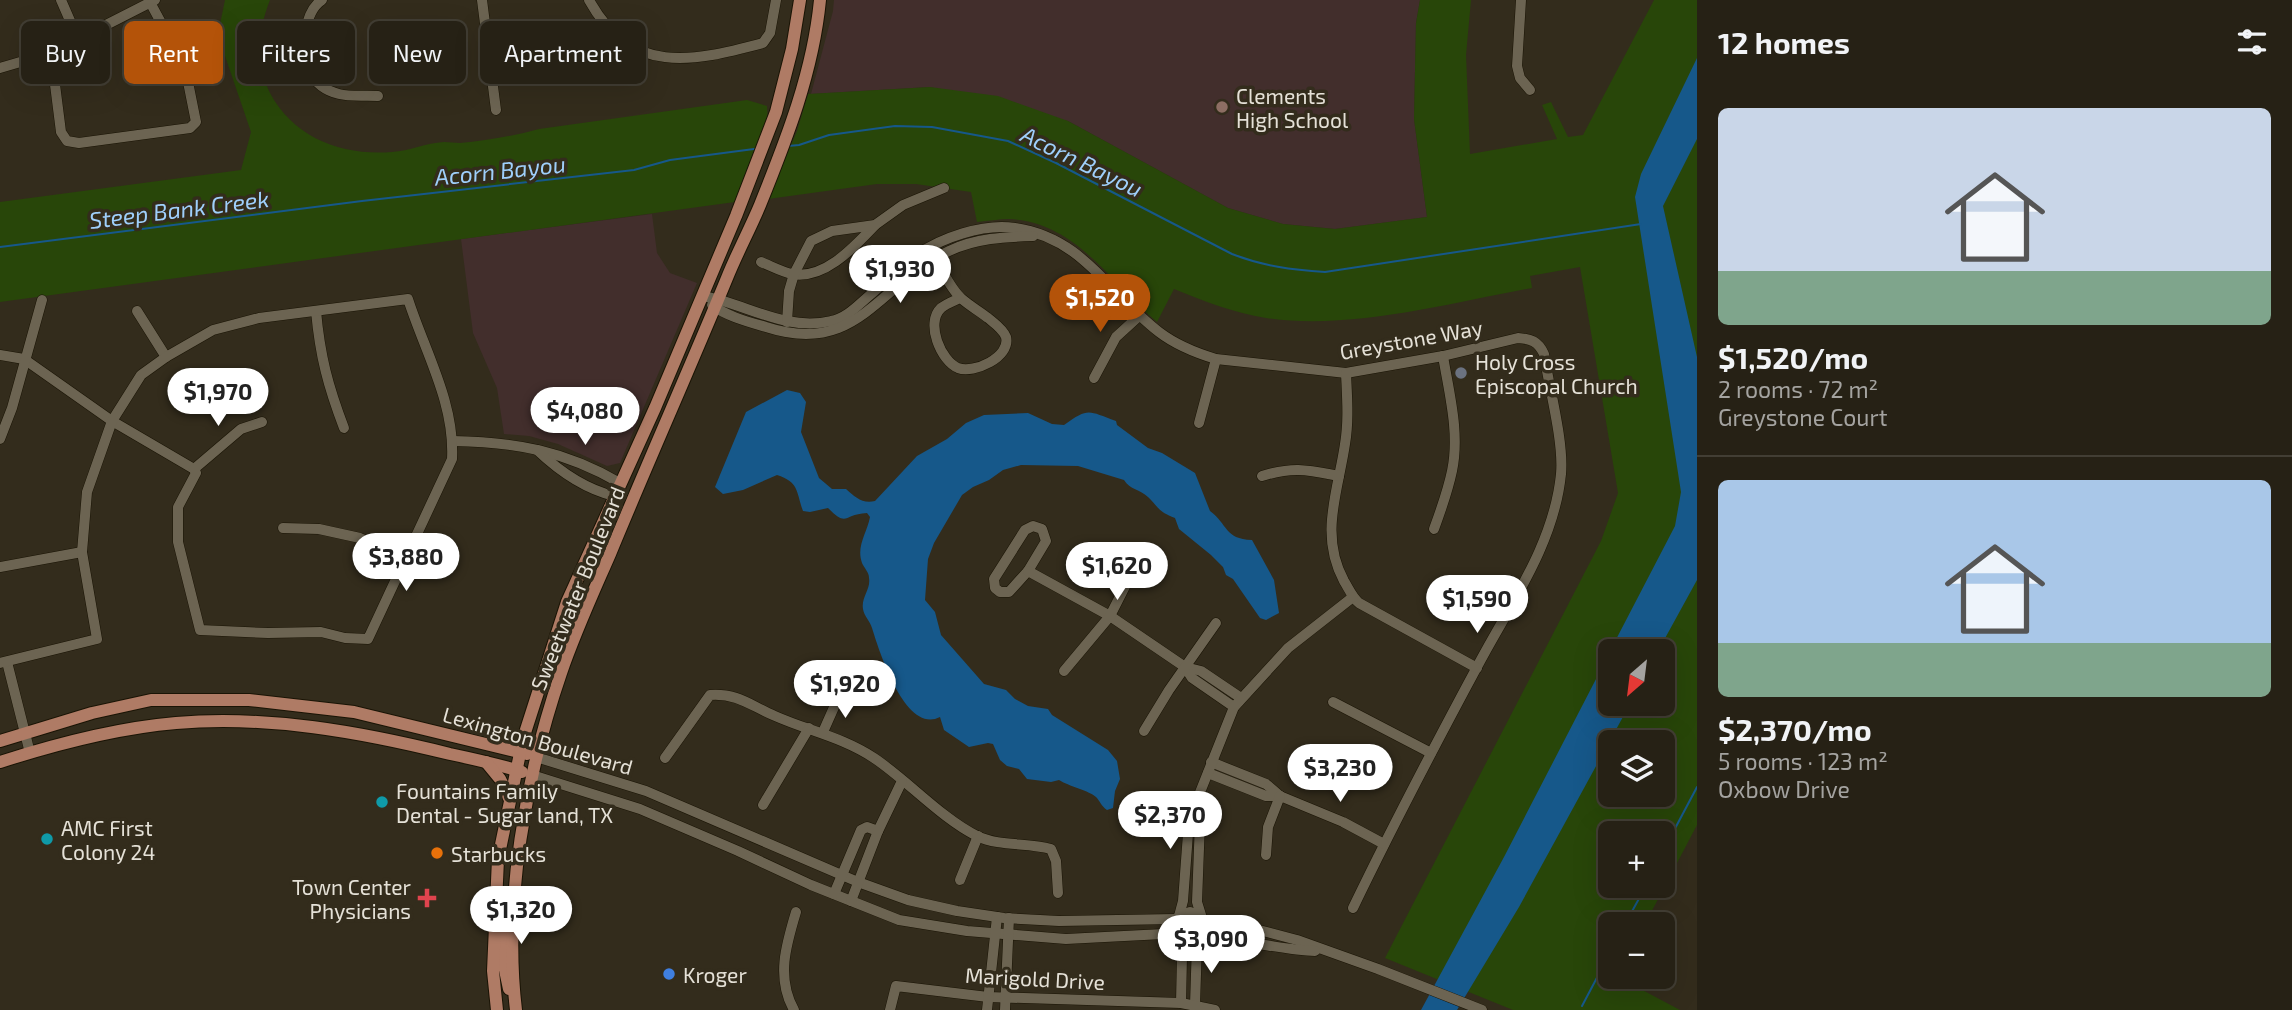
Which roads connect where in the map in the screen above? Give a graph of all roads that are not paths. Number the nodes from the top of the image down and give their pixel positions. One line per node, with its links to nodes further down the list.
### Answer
1 (61, 0): 10 (street)
2 (322, 0): 18 (street)
3 (482, 0): 19 (street)
4 (589, 0): 11 (street)
5 (776, 0): 13 (street)
6 (800, 0): 28 (main road, Sweetwater Boulevard)
7 (820, 0): 31 (main road, Sweetwater Boulevard)
8 (1521, 0): 17 (street)
9 (153, 2): 12 (street); 16 (street)
10 (70, 21)
11 (602, 21)
12 (110, 23)
13 (646, 53)
14 (21, 62): 15 (street)
15 (0, 68)
16 (55, 84)
17 (1530, 90)
18 (378, 96)
19 (496, 110)
20 (944, 188): 21 (street)
21 (875, 225): 25 (street); 25 (street)
22 (985, 234): 23 (street, Greystone Way); 26 (street, Greystone Way); 34 (street, Greystone Way)
23 (935, 259): 27 (street, Greystone Way); 29 (street)
24 (761, 262): 25 (street)
25 (794, 274): 35 (street)
26 (883, 283): 27 (street); 35 (street, Greystone Way)
27 (891, 293): 31 (street, Greystone Way)
28 (702, 296): 31 (street, Greystone Way); 53 (main road, Sweetwater Boulevard)
29 (960, 298): 29 (street)
30 (42, 300): 39 (street)
31 (717, 303): 35 (street, Greystone Way); 55 (main road, Sweetwater Boulevard)
32 (137, 311): 38 (street)
33 (316, 311): 38 (street); 46 (street); 48 (street)
34 (1139, 316): 40 (street, Greystone Way); 42 (street)
35 (788, 322)
36 (0, 355): 39 (street)
37 (1443, 355): 41 (street, Greystone Way); 57 (street); 70 (street, Greystone Way)
38 (166, 356): 43 (street)
39 (24, 359): 43 (street); 47 (street)
40 (1216, 359): 41 (street, Greystone Way); 45 (street)
41 (1346, 373): 52 (street)
42 (1094, 378)
43 (112, 421): 50 (street); 59 (street)
44 (262, 422): 50 (street)
45 (1199, 423)
46 (344, 428)
47 (0, 439)
48 (453, 441): 49 (street); 60 (street)
49 (537, 450): 53 (street); 54 (street)
50 (194, 469): 60 (street)
51 (1262, 476): 52 (street)
52 (1339, 477): 63 (street)
53 (620, 483): 54 (main road, Sweetwater Boulevard); 55 (main road)
54 (614, 496): 55 (main road); 64 (main road, Sweetwater Boulevard)
55 (633, 496): 65 (main road, Sweetwater Boulevard)
56 (283, 528): 60 (street)
57 (1434, 529)
58 (1143, 551): 66 (street)
59 (82, 552): 61 (street); 68 (street)
60 (405, 557)
61 (0, 567)
62 (1028, 571): 62 (street); 66 (street)
63 (1353, 597): 70 (street); 73 (street)
64 (567, 602): 65 (main road); 86 (main road, Sweetwater Boulevard)
65 (586, 609): 88 (main road, Sweetwater Boulevard)
66 (1110, 616): 69 (street); 71 (street)
67 (1216, 623): 69 (street)
68 (4, 662): 82 (street)
69 (1185, 667): 73 (street); 76 (street); 80 (street)
70 (1477, 667): 87 (street)
71 (1064, 671)
72 (839, 696): 81 (street)
73 (1241, 698): 76 (street)
74 (249, 700): 77 (main road); 78 (main road, Lexington Boulevard); 82 (main road, Lexington Boulevard)
75 (1333, 702): 87 (street)
76 (1234, 707): 92 (street)
77 (247, 721): 84 (main road, Lexington Boulevard); 85 (main road, Lexington Boulevard)
78 (425, 728): 84 (main road); 86 (main road, Lexington Boulevard)
79 (809, 728): 81 (street); 89 (street); 101 (street)
80 (1144, 731)
81 (823, 732): 96 (street)
82 (24, 734): 83 (main road, Lexington Boulevard); 85 (street)
83 (0, 741)
84 (422, 747): 91 (main road, Lexington Boulevard)
85 (30, 752): 90 (main road, Lexington Boulevard)
86 (520, 752): 88 (main road, Lexington Boulevard); 93 (main road, Sweetwater Boulevard)
87 (1431, 753): 105 (street)
88 (536, 757): 95 (main road, Sweetwater Boulevard); 97 (street, Lexington Boulevard)
89 (665, 758)
90 (0, 762)
91 (486, 762): 93 (main road, Lexington Boulevard); 99 (main road)
92 (1211, 762): 94 (street); 98 (street)
93 (516, 770): 95 (main road, Lexington Boulevard); 99 (main road, Sweetwater Boulevard)
94 (1208, 773): 98 (street); 100 (street)
95 (532, 775): 102 (street, Lexington Boulevard); 120 (main road, Sweetwater Boulevard)
96 (902, 781): 103 (street); 104 (street)
97 (646, 791): 102 (street); 107 (street, Lexington Boulevard)
98 (1280, 796): 105 (street); 106 (street)
99 (509, 798): 109 (main road, Sweetwater Boulevard)
100 (1198, 800): 117 (street); 119 (street)
101 (763, 805)
102 (640, 809): 112 (street, Lexington Boulevard)
103 (878, 831): 107 (street); 110 (street)
104 (978, 836): 108 (street); 111 (street)
105 (1384, 844): 114 (street)
106 (1266, 855)
107 (842, 875): 110 (street, Lexington Boulevard); 112 (street)
108 (960, 880)
109 (496, 882): 120 (main road); 121 (main road, Sweetwater Boulevard)
110 (858, 882): 113 (street); 116 (street, Lexington Boulevard)
111 (1058, 893)
112 (834, 894): 113 (street, Lexington Boulevard)
113 (851, 901): 122 (street, Lexington Boulevard)
114 (1353, 908)
115 (796, 912): 133 (street)
116 (997, 917): 118 (street, Lexington Boulevard); 122 (street)
117 (1178, 917): 118 (street, Lexington Boulevard); 119 (street); 124 (street)
118 (1009, 918): 123 (street)
119 (1202, 918): 125 (street); 126 (street)
120 (512, 923): 130 (main road, Sweetwater Boulevard)
121 (493, 924): 130 (main road); 132 (main road, Sweetwater Boulevard)
122 (995, 934): 123 (street, Lexington Boulevard); 127 (street)
123 (1009, 936): 124 (street, Lexington Boulevard); 128 (street)
124 (1176, 938): 125 (street); 129 (street)
125 (1198, 942): 126 (street); 131 (street)
126 (1322, 951): 138 (street)
127 (988, 997): 128 (street, Marigold Drive); 134 (street, Marigold Drive); 135 (street)
128 (1006, 999): 129 (street, Marigold Drive); 136 (street)
129 (1181, 1003): 131 (street, Marigold Drive)
130 (516, 1005)
131 (1195, 1005): 137 (street, Marigold Drive)
132 (497, 1010)
133 (794, 1010)
134 (890, 1010)
135 (987, 1010)
136 (1005, 1010)
137 (1214, 1010)
138 (1482, 1010)

